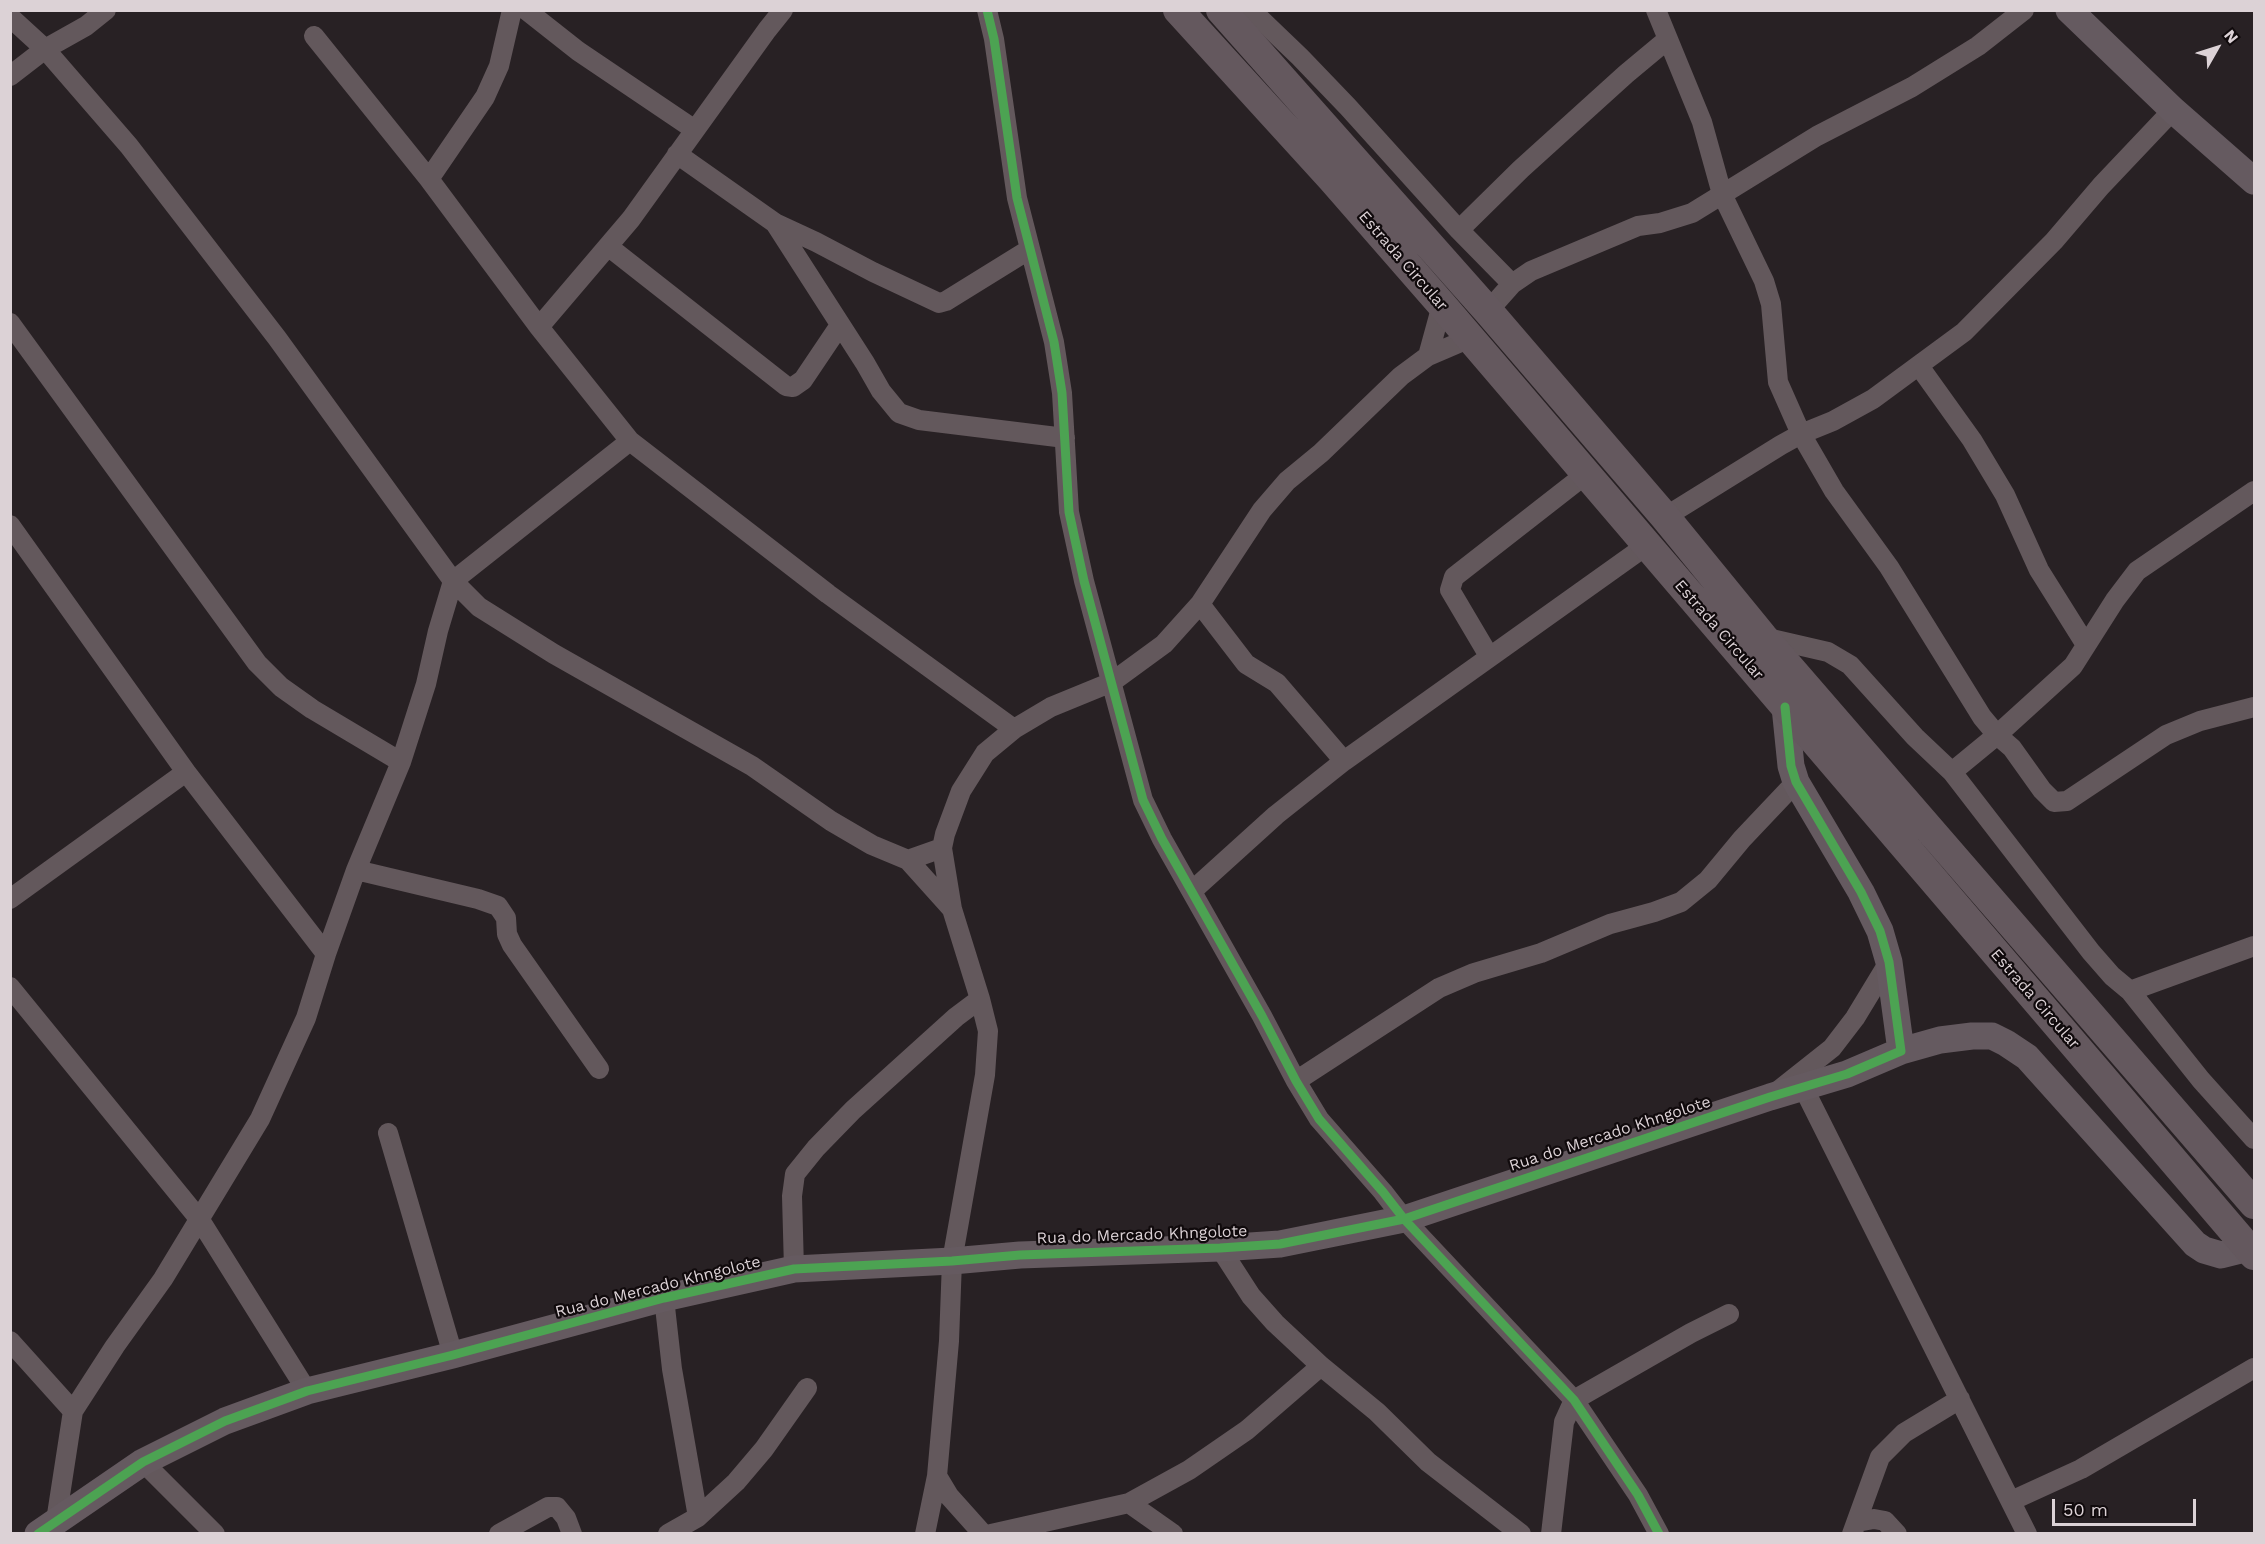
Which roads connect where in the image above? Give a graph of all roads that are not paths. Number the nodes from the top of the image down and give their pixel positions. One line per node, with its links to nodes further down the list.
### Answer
1 (106, 10): 15 (street)
2 (512, 10): 20 (street)
3 (526, 10): 18 (street)
4 (783, 10): 18 (street)
5 (987, 10): 26 (street)
6 (1178, 10): 28 (main road, Estrada Circular)
7 (1221, 10): 29 (main road, Estrada Circular)
8 (1251, 10): 24 (street)
9 (1656, 10): 14 (street)
10 (2024, 10): 22 (street)
11 (2069, 10): 17 (street)
12 (10, 17): 15 (street)
13 (314, 36): 20 (street)
14 (1668, 39): 22 (street); 24 (street)
15 (45, 49): 16 (street); 44 (street)
16 (10, 76)
17 (2173, 110): 21 (street); 35 (street)
18 (695, 130): 19 (street)
19 (677, 154): 23 (street); 25 (street)
20 (429, 179): 32 (street)
21 (2254, 181)
22 (1722, 194): 27 (street); 36 (street)
23 (775, 223): 26 (street); 31 (street)
24 (1458, 230): 27 (street)
25 (609, 247): 31 (street); 32 (street)
26 (1030, 249): 37 (street)
27 (1512, 284): 29 (street)
28 (1442, 305): 33 (main road, Estrada Circular); 34 (street)
29 (1488, 311): 41 (main road, Estrada Circular)
30 (10, 323): 55 (street)
31 (840, 325): 37 (street)
32 (539, 327): 38 (street)
33 (1470, 338): 34 (street); 39 (main road, Estrada Circular)
34 (1428, 356): 45 (street)
35 (1919, 366): 36 (street); 47 (street)
36 (1801, 434): 41 (street); 53 (street)
37 (1065, 438): 49 (street)
38 (630, 441): 44 (street); 52 (street)
39 (1586, 474): 43 (main road, Estrada Circular); 48 (street)
40 (2254, 491): 47 (street)
41 (1665, 517): 46 (main road, Estrada Circular)
42 (10, 525): 56 (street)
43 (1647, 545): 48 (street); 51 (main road, Estrada Circular)
44 (453, 581): 55 (street); 60 (street)
45 (1200, 604): 49 (street); 54 (street)
46 (1763, 637): 57 (street); 78 (main road, Estrada Circular)
47 (2086, 645): 53 (street)
48 (1489, 656): 54 (street)
49 (1112, 682): 52 (street); 62 (street)
50 (2254, 707): 53 (street)
51 (1785, 708): 58 (street); 82 (main road, Estrada Circular)
52 (1014, 729): 59 (street)
53 (1997, 735): 57 (street)
54 (1344, 761): 62 (street)
55 (401, 762): 61 (street)
56 (186, 772): 63 (street); 66 (street)
57 (1952, 772): 69 (street)
58 (1796, 782): 67 (street); 73 (street)
59 (942, 848): 60 (street); 64 (street)
60 (908, 861): 64 (street)
61 (356, 870): 66 (street); 72 (street)
62 (1192, 891): 73 (street)
63 (10, 899)
64 (952, 909): 70 (street)
65 (2254, 946): 69 (street)
66 (326, 954): 79 (street)
67 (1889, 962): 71 (street); 75 (street)
68 (10, 987): 79 (street)
69 (2130, 991): 77 (street)
70 (980, 999): 83 (street); 84 (street)
71 (1901, 1051): 74 (street, Rua do Mercado Khngolote); 82 (street, Rua do Mercado Khngolote)
72 (599, 1069)
73 (1296, 1081): 80 (street)
74 (1803, 1087): 75 (street, Rua do Mercado Khngolote); 93 (street)
75 (1770, 1096): 80 (street, Rua do Mercado Khngolote)
76 (388, 1133): 88 (street)
77 (2254, 1139)
78 (2254, 1204)
79 (200, 1220): 92 (street); 95 (street)
80 (1404, 1220): 81 (street, Rua do Mercado Khngolote); 94 (street)
81 (1220, 1248): 83 (street, Rua do Mercado Khngolote); 89 (street)
82 (2252, 1252)
83 (951, 1261): 84 (street, Rua do Mercado Khngolote); 97 (street)
84 (794, 1269): 85 (street, Rua do Mercado Khngolote)
85 (664, 1298): 88 (street, Rua do Mercado Khngolote); 100 (street)
86 (1729, 1314): 94 (street)
87 (11, 1343): 95 (street)
88 (453, 1355): 92 (street, Rua do Mercado Khngolote)
89 (1321, 1366): 99 (street); 111 (street)
90 (2254, 1368): 98 (street)
91 (807, 1388): 100 (street)
92 (307, 1391): 96 (street, Rua do Mercado Khngolote)
93 (1960, 1399): 98 (street); 102 (street)
94 (1574, 1400): 112 (street); 113 (street)
95 (73, 1411): 101 (street)
96 (143, 1462): 101 (street, Rua do Mercado Khngolote); 103 (street)
97 (937, 1476): 107 (street); 108 (street)
98 (2011, 1501): 115 (street)
99 (1128, 1503): 109 (street); 110 (street)
100 (698, 1516): 106 (street)
101 (47, 1527)
102 (1855, 1528): 114 (street)
103 (215, 1533)
104 (500, 1533): 105 (street)
105 (572, 1533)
106 (668, 1533)
107 (925, 1533)
108 (983, 1533)
109 (991, 1533)
110 (1173, 1533)
111 (1521, 1533)
112 (1551, 1533)
113 (1659, 1533)
114 (1897, 1533)
115 (2027, 1533)

